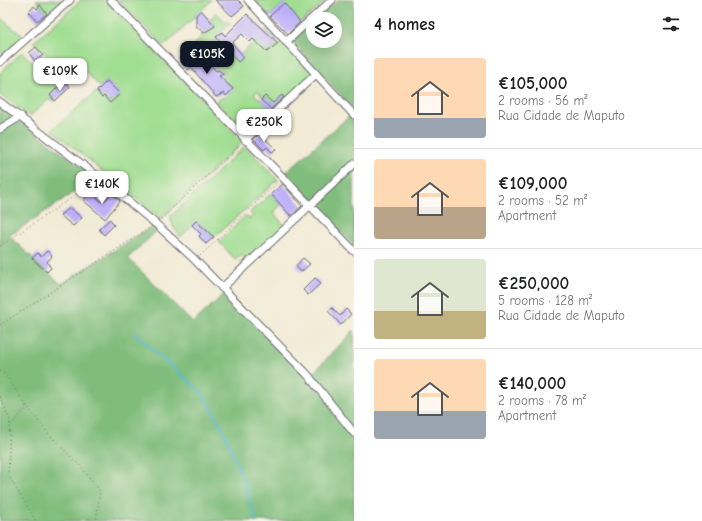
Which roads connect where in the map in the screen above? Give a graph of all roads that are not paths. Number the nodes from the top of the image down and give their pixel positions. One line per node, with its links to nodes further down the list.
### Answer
1 (70, 0): 6 (street)
2 (111, 0): 12 (street)
3 (248, 0): 5 (street)
4 (332, 0): 5 (street)
5 (286, 42): 7 (street)
6 (0, 62)
7 (316, 74): 9 (street); 12 (street)
8 (0, 102): 10 (street)
9 (354, 115)
10 (21, 116): 11 (street); 16 (street)
11 (0, 129)
12 (245, 140): 14 (street)
13 (354, 164): 14 (street)
14 (310, 207): 15 (street); 16 (street)
15 (354, 251)
16 (222, 288): 17 (street)
17 (354, 434)

